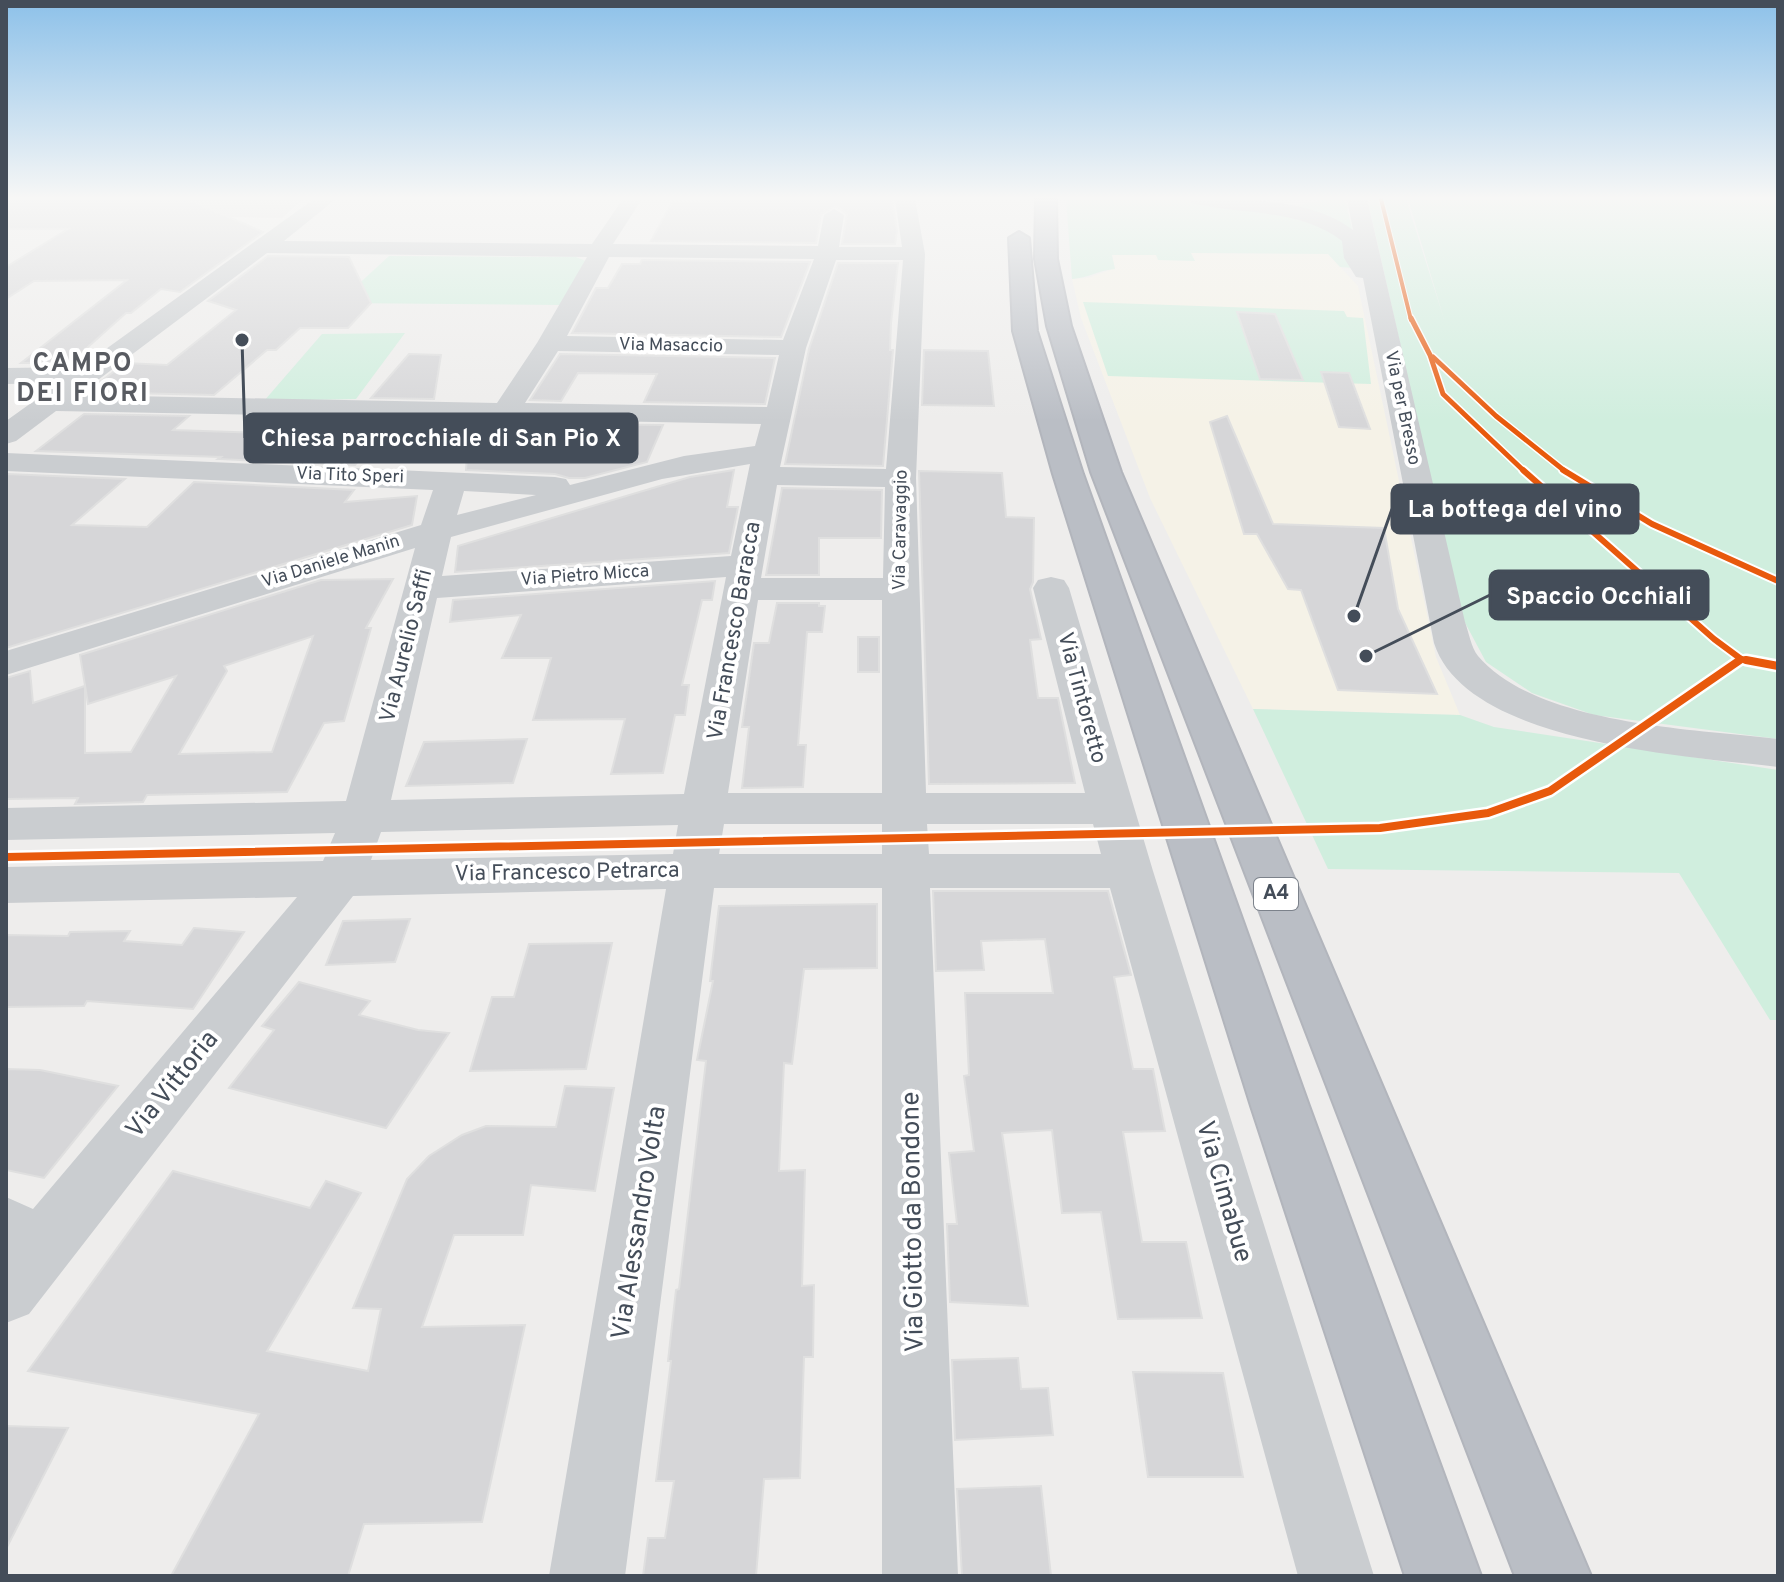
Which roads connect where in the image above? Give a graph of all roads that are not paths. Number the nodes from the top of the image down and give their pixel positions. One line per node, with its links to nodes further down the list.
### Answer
1 (227, 273): 12 (street)
2 (589, 273): 10 (street)
3 (820, 273): 11 (street, Via Francesco Baracca)
4 (913, 273): 22 (street, Via Caravaggio)
5 (1019, 273): 46 (highway)
6 (1049, 273): 47 (highway, A4)
7 (1365, 273): 9 (street)
8 (1373, 273): 9 (street, Via per Bresso)
9 (1376, 289): 31 (street, Via per Bresso)
10 (550, 343): 11 (street, Via Masaccio); 15 (street)
11 (793, 348): 17 (street, Via Francesco Baracca)
12 (87, 375): 13 (street); 14 (street)
13 (6, 376)
14 (49, 403): 15 (street); 18 (street)
15 (505, 412): 16 (street)
16 (682, 415): 17 (street); 21 (street)
17 (778, 416): 20 (street, Via Francesco Baracca)
18 (6, 435)
19 (6, 462): 23 (street, Via Tito Speri)
20 (765, 465): 21 (street, Via Daniele Manin); 22 (street, Via Daniele Manin); 26 (street, Via Francesco Baracca)
21 (659, 471): 24 (street, Via Daniele Manin)
22 (901, 478): 29 (street, Via Caravaggio)
23 (452, 480): 24 (street, Via Tito Speri); 25 (street, Via Aurelio Saffi)
24 (597, 488): 25 (street, Via Daniele Manin)
25 (435, 530): 27 (street, Via Aurelio Saffi); 30 (street, Via Daniele Manin)
26 (744, 577): 27 (street, Via Pietro Micca); 29 (street, Via Pietro Micca); 34 (street, Via Francesco Baracca)
27 (423, 588): 35 (street, Via Aurelio Saffi)
28 (1051, 588): 33 (street, Via Tintoretto)
29 (900, 589): 32 (street, Via Caravaggio)
30 (6, 663)
31 (1778, 753)
32 (904, 807): 33 (street); 34 (street); 37 (street, Via Caravaggio)
33 (1111, 808): 39 (street, Via Cimabue)
34 (704, 809): 35 (street); 38 (street, Via Francesco Baracca)
35 (365, 814): 36 (street); 40 (street, Via Aurelio Saffi)
36 (6, 824)
37 (906, 869): 38 (street, Via Francesco Petrarca); 39 (street, Via Francesco Petrarca); 44 (street, Via Giotto da Bondone)
38 (693, 871): 40 (street, Via Francesco Petrarca); 43 (street, Via Alessandro Volta)
39 (1129, 871): 45 (street, Via Cimabue)
40 (340, 878): 41 (street, Via Francesco Petrarca); 42 (street, Via Vittoria)
41 (6, 885)
42 (18, 1255)
43 (587, 1576)
44 (920, 1576)
45 (1336, 1576)
46 (1443, 1576)
47 (1553, 1576)

